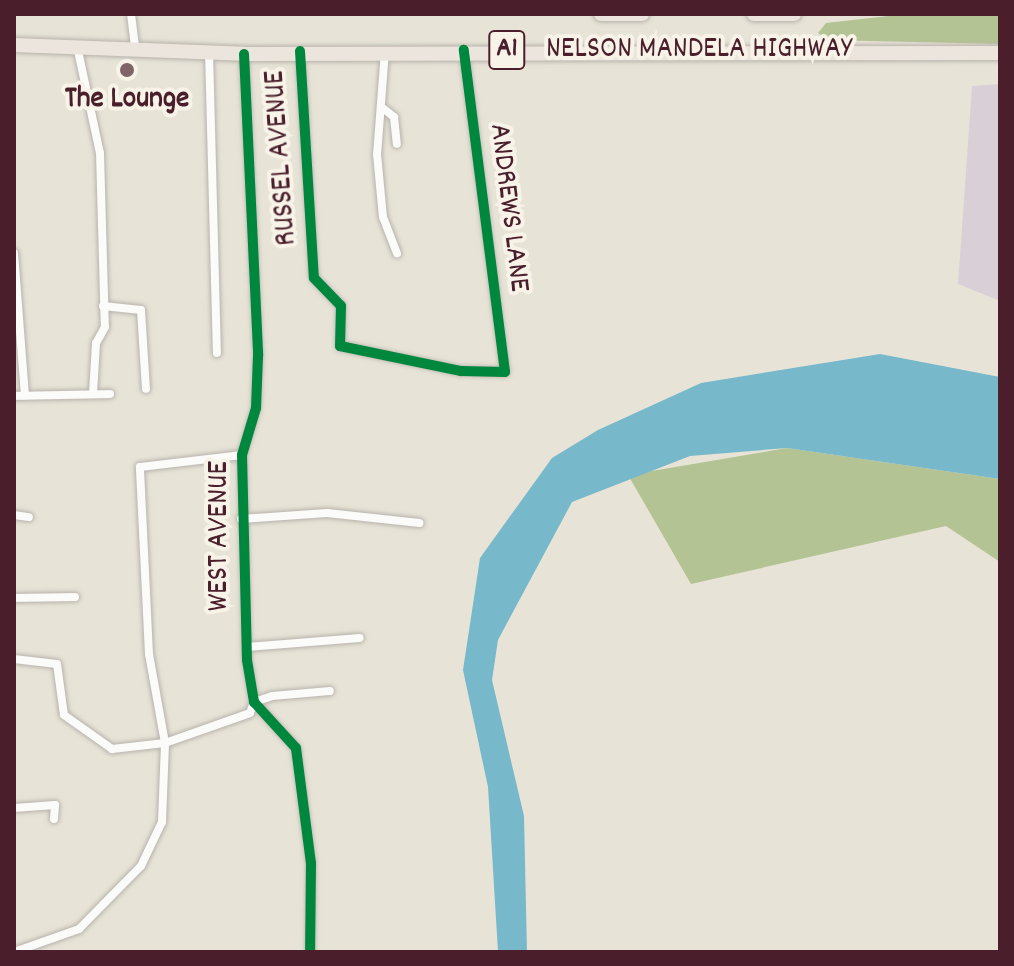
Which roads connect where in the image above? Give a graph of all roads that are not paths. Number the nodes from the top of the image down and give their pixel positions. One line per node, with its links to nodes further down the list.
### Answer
1 (131, 14): 8 (street)
2 (601, 14): 3 (highway, NELSON MANDELA HIGHWAY)
3 (642, 14)
4 (754, 14): 5 (highway, NELSON MANDELA HIGHWAY)
5 (794, 14)
6 (14, 45): 7 (highway, NELSON MANDELA HIGHWAY / A1)
7 (77, 45): 8 (highway, NELSON MANDELA HIGHWAY / A1); 19 (street)
8 (135, 47): 9 (highway, NELSON MANDELA HIGHWAY / A1)
9 (209, 50): 14 (highway, NELSON MANDELA HIGHWAY / A1); 21 (street)
10 (464, 50): 12 (highway, NELSON MANDELA HIGHWAY / A1); 13 (highway, NELSON MANDELA HIGHWAY / A1); 20 (street, ANDREWS LANE)
11 (300, 51): 12 (highway, NELSON MANDELA HIGHWAY / A1); 14 (highway, NELSON MANDELA HIGHWAY / A1); 20 (street, RUSSEL AVENUE)
12 (385, 51): 15 (street)
13 (1000, 53)
14 (244, 54): 27 (street, WEST AVENUE)
15 (384, 109): 16 (street); 17 (street)
16 (397, 144)
17 (397, 253)
18 (14, 255): 26 (street)
19 (103, 306): 22 (street); 23 (street)
20 (340, 346)
21 (217, 353)
22 (146, 389)
23 (93, 393): 24 (street); 26 (street)
24 (110, 394)
25 (14, 396): 26 (street)
26 (25, 396)
27 (242, 455): 30 (street, WEST AVENUE); 39 (street)
28 (14, 515): 29 (street)
29 (29, 517)
30 (241, 519): 31 (street); 35 (street, WEST AVENUE)
31 (419, 523)
32 (75, 597): 33 (street)
33 (14, 598)
34 (360, 638): 35 (street)
35 (247, 647): 38 (street, WEST AVENUE)
36 (14, 659): 39 (street)
37 (330, 691): 38 (street)
38 (254, 702): 39 (street); 43 (street)
39 (165, 743): 42 (street)
40 (14, 808): 41 (street)
41 (54, 819)
42 (14, 952)
43 (310, 952)

